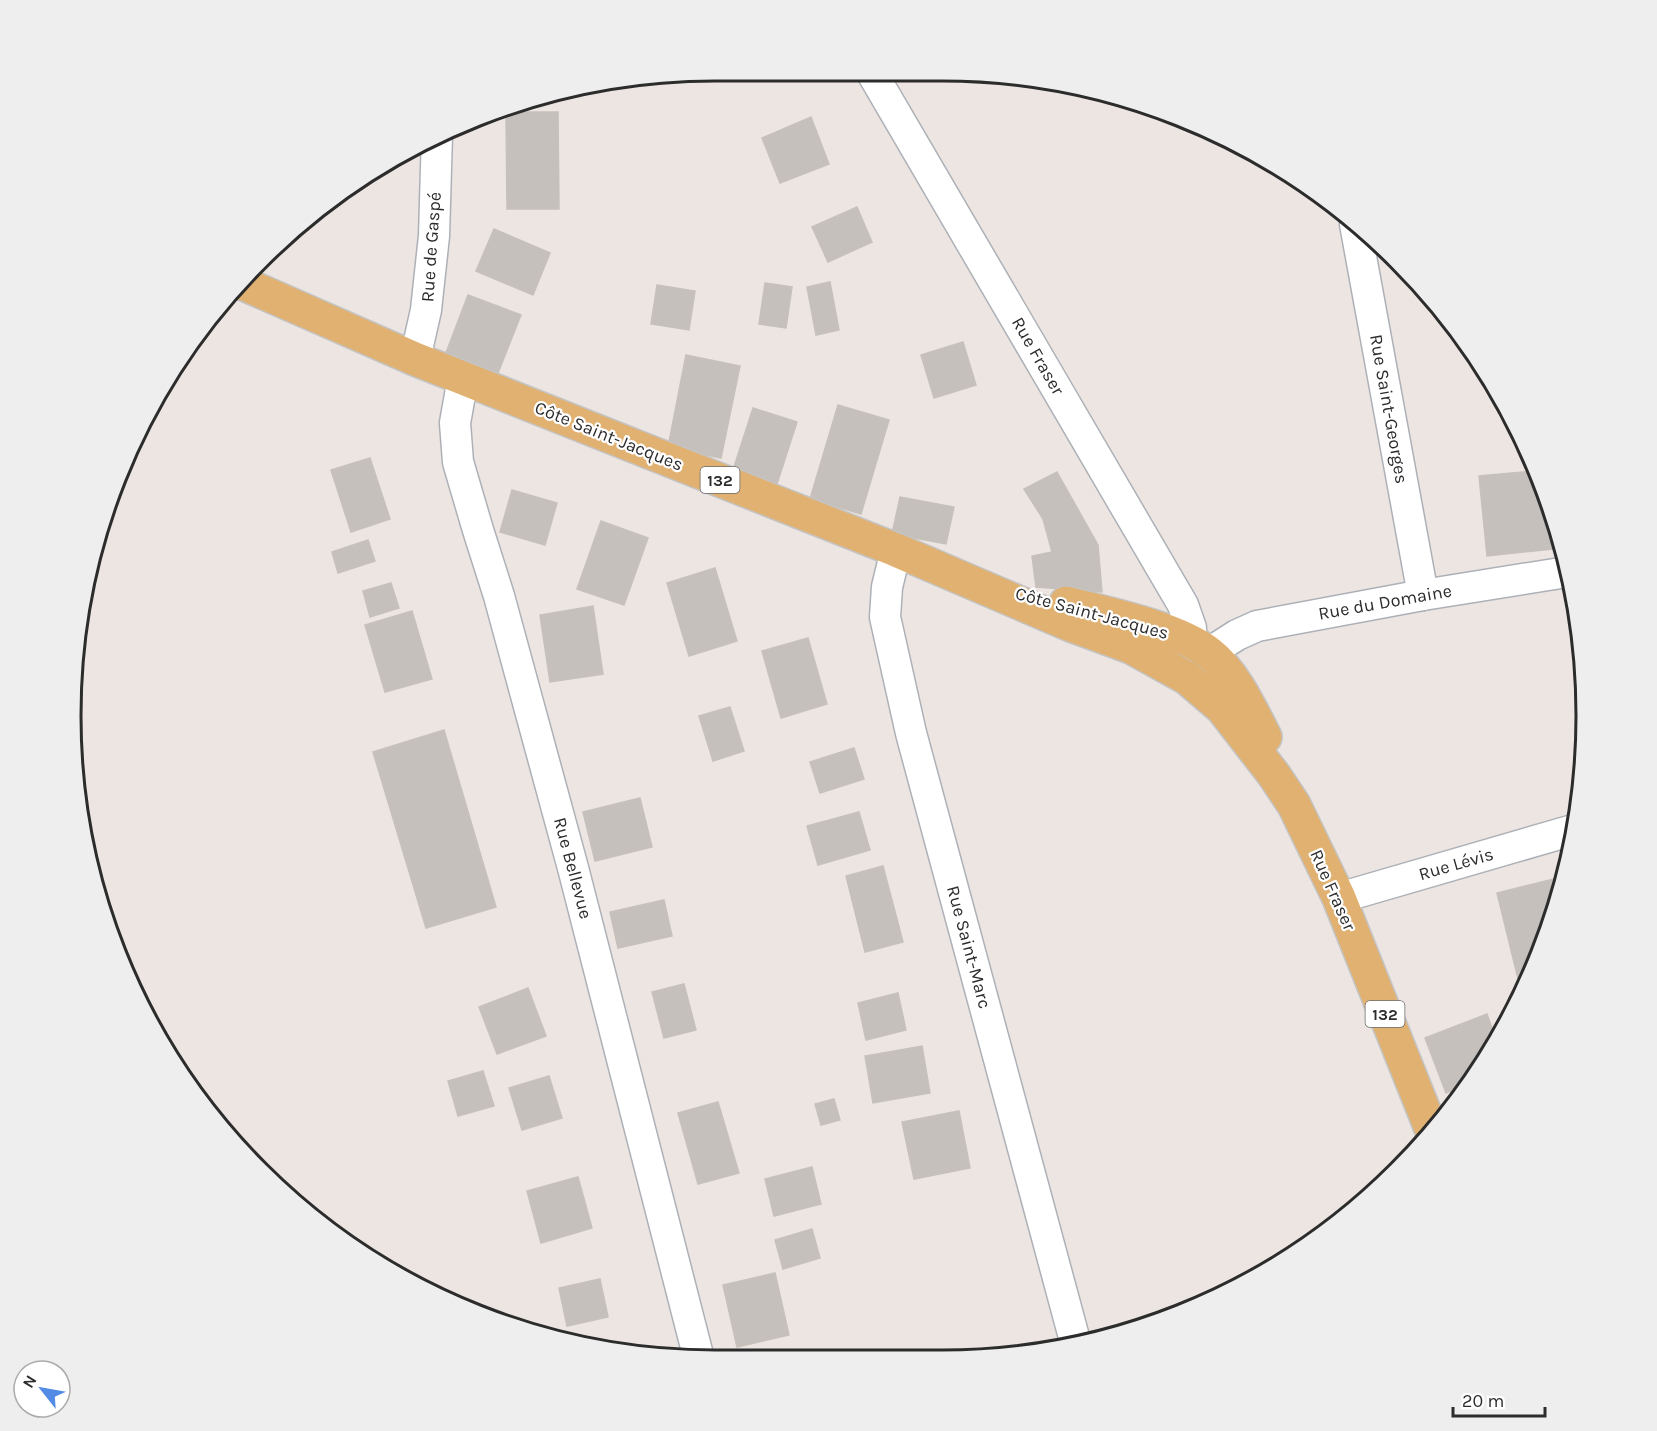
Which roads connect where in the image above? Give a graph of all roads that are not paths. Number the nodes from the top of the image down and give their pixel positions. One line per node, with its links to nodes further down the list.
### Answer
1 (877, 81): 11 (street, Rue Fraser)
2 (437, 145): 5 (street, Rue de Gaspé)
3 (1357, 236): 10 (street, Rue Saint-Georges)
4 (248, 286): 5 (main road, Côte Saint-Jacques / 132)
5 (415, 359): 6 (main road, Côte Saint-Jacques / 132)
6 (463, 378): 7 (main road, Côte Saint-Jacques / 132); 18 (street, Rue Bellevue)
7 (896, 550): 9 (main road, Côte Saint-Jacques / 132); 17 (street, Rue Saint-Marc)
8 (1559, 573): 10 (street, Rue du Domaine)
9 (976, 584): 11 (main road, Côte Saint-Jacques); 12 (main road, Côte Saint-Jacques / 132)
10 (1423, 595): 11 (street, Rue du Domaine)
11 (1200, 648): 13 (main road, Côte Saint-Jacques)
12 (1187, 678): 13 (main road, Rue Fraser / 132)
13 (1294, 805): 15 (main road, Rue Fraser / 132)
14 (1565, 832): 15 (street, Rue Lévis)
15 (1339, 897): 16 (main road, Rue Fraser / 132)
16 (1429, 1122)
17 (1073, 1336)
18 (697, 1350)

